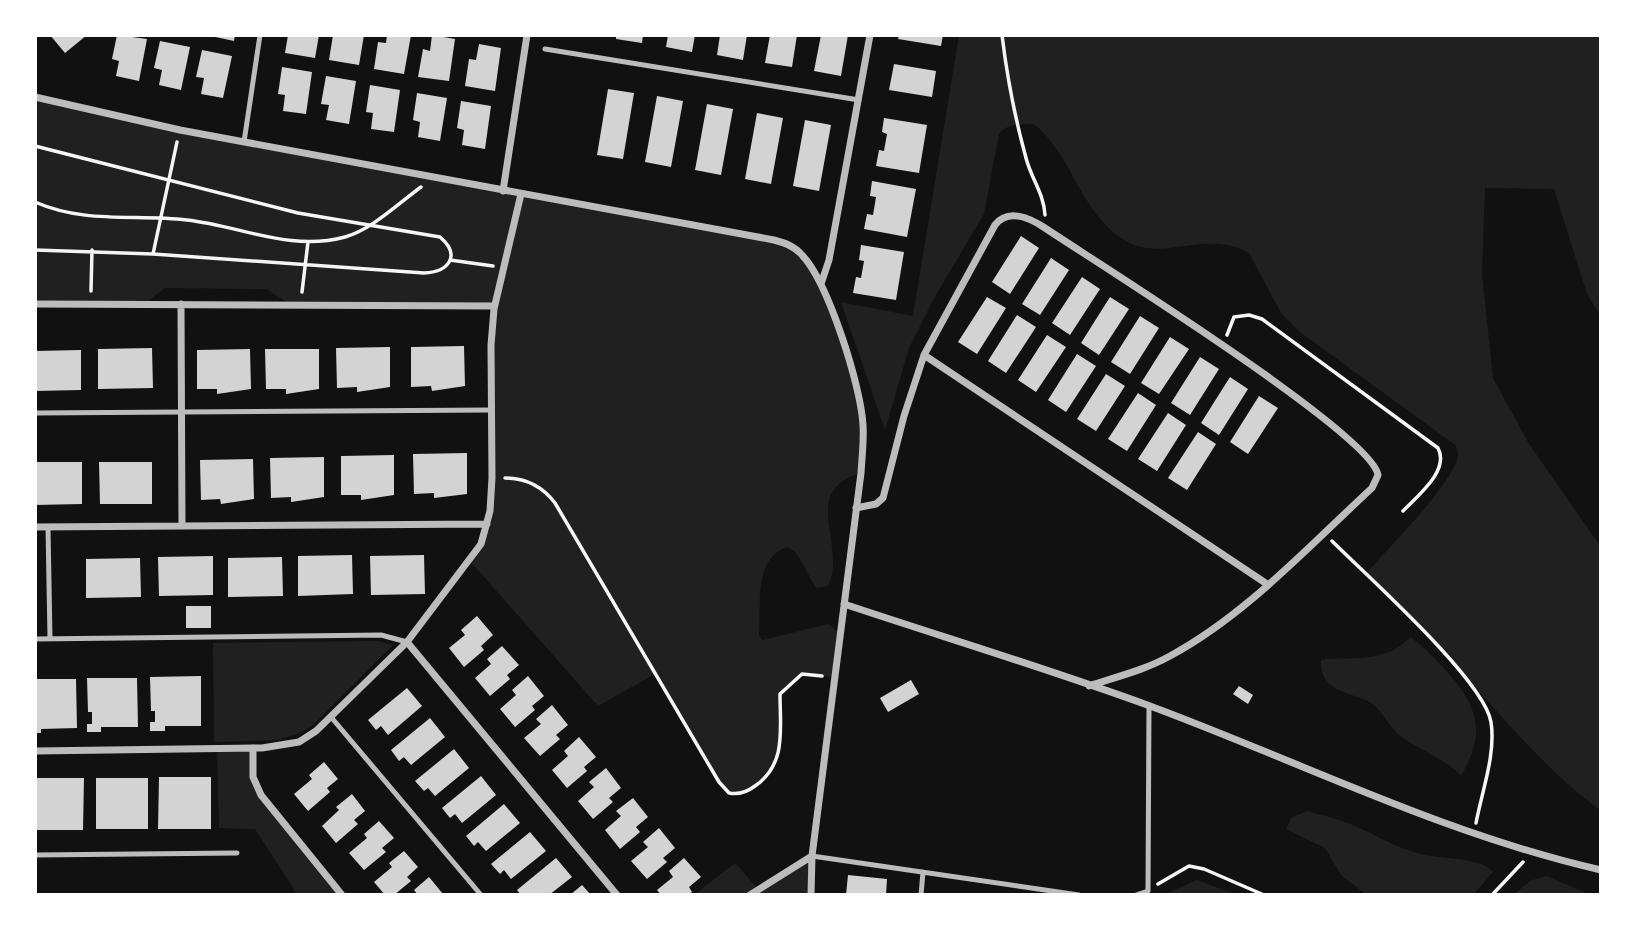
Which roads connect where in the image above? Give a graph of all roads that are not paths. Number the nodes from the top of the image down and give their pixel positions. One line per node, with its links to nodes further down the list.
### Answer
1 (260, 35): 7 (lane)
2 (527, 35): 8 (street)
3 (870, 35): 6 (street)
4 (545, 49): 6 (lane)
5 (35, 97): 7 (street)
6 (859, 100): 10 (street)
7 (244, 142): 8 (street)
8 (503, 191): 9 (street)
9 (521, 194): 10 (street); 13 (street)
10 (821, 284): 18 (street)
11 (35, 304): 12 (street)
12 (181, 304): 13 (street); 16 (street)
13 (494, 306): 15 (street)
14 (925, 355): 18 (street); 23 (street); 23 (street)
15 (492, 410): 16 (lane); 19 (street)
16 (181, 412): 17 (lane); 20 (street)
17 (35, 413)
18 (856, 508): 24 (street)
19 (487, 524): 20 (street); 27 (street)
20 (183, 526): 22 (street)
21 (35, 527): 22 (street)
22 (48, 527): 26 (lane)
23 (1267, 584): 28 (street)
24 (844, 604): 28 (street); 35 (street)
25 (35, 639): 26 (lane)
26 (50, 639): 27 (lane)
27 (407, 642): 30 (street); 40 (street)
28 (1089, 686): 29 (street)
29 (1149, 706): 36 (street); 45 (lane)
30 (331, 717): 31 (street); 39 (lane)
31 (253, 748): 32 (street); 38 (street)
32 (35, 751)
33 (237, 853): 34 (lane)
34 (35, 855)
35 (813, 856): 37 (lane); 41 (street); 42 (street)
36 (1601, 870)
37 (923, 872): 43 (lane); 44 (lane)
38 (342, 895)
39 (481, 895)
40 (617, 895)
41 (750, 895)
42 (810, 895)
43 (921, 895)
44 (1079, 895)
45 (1136, 895)

